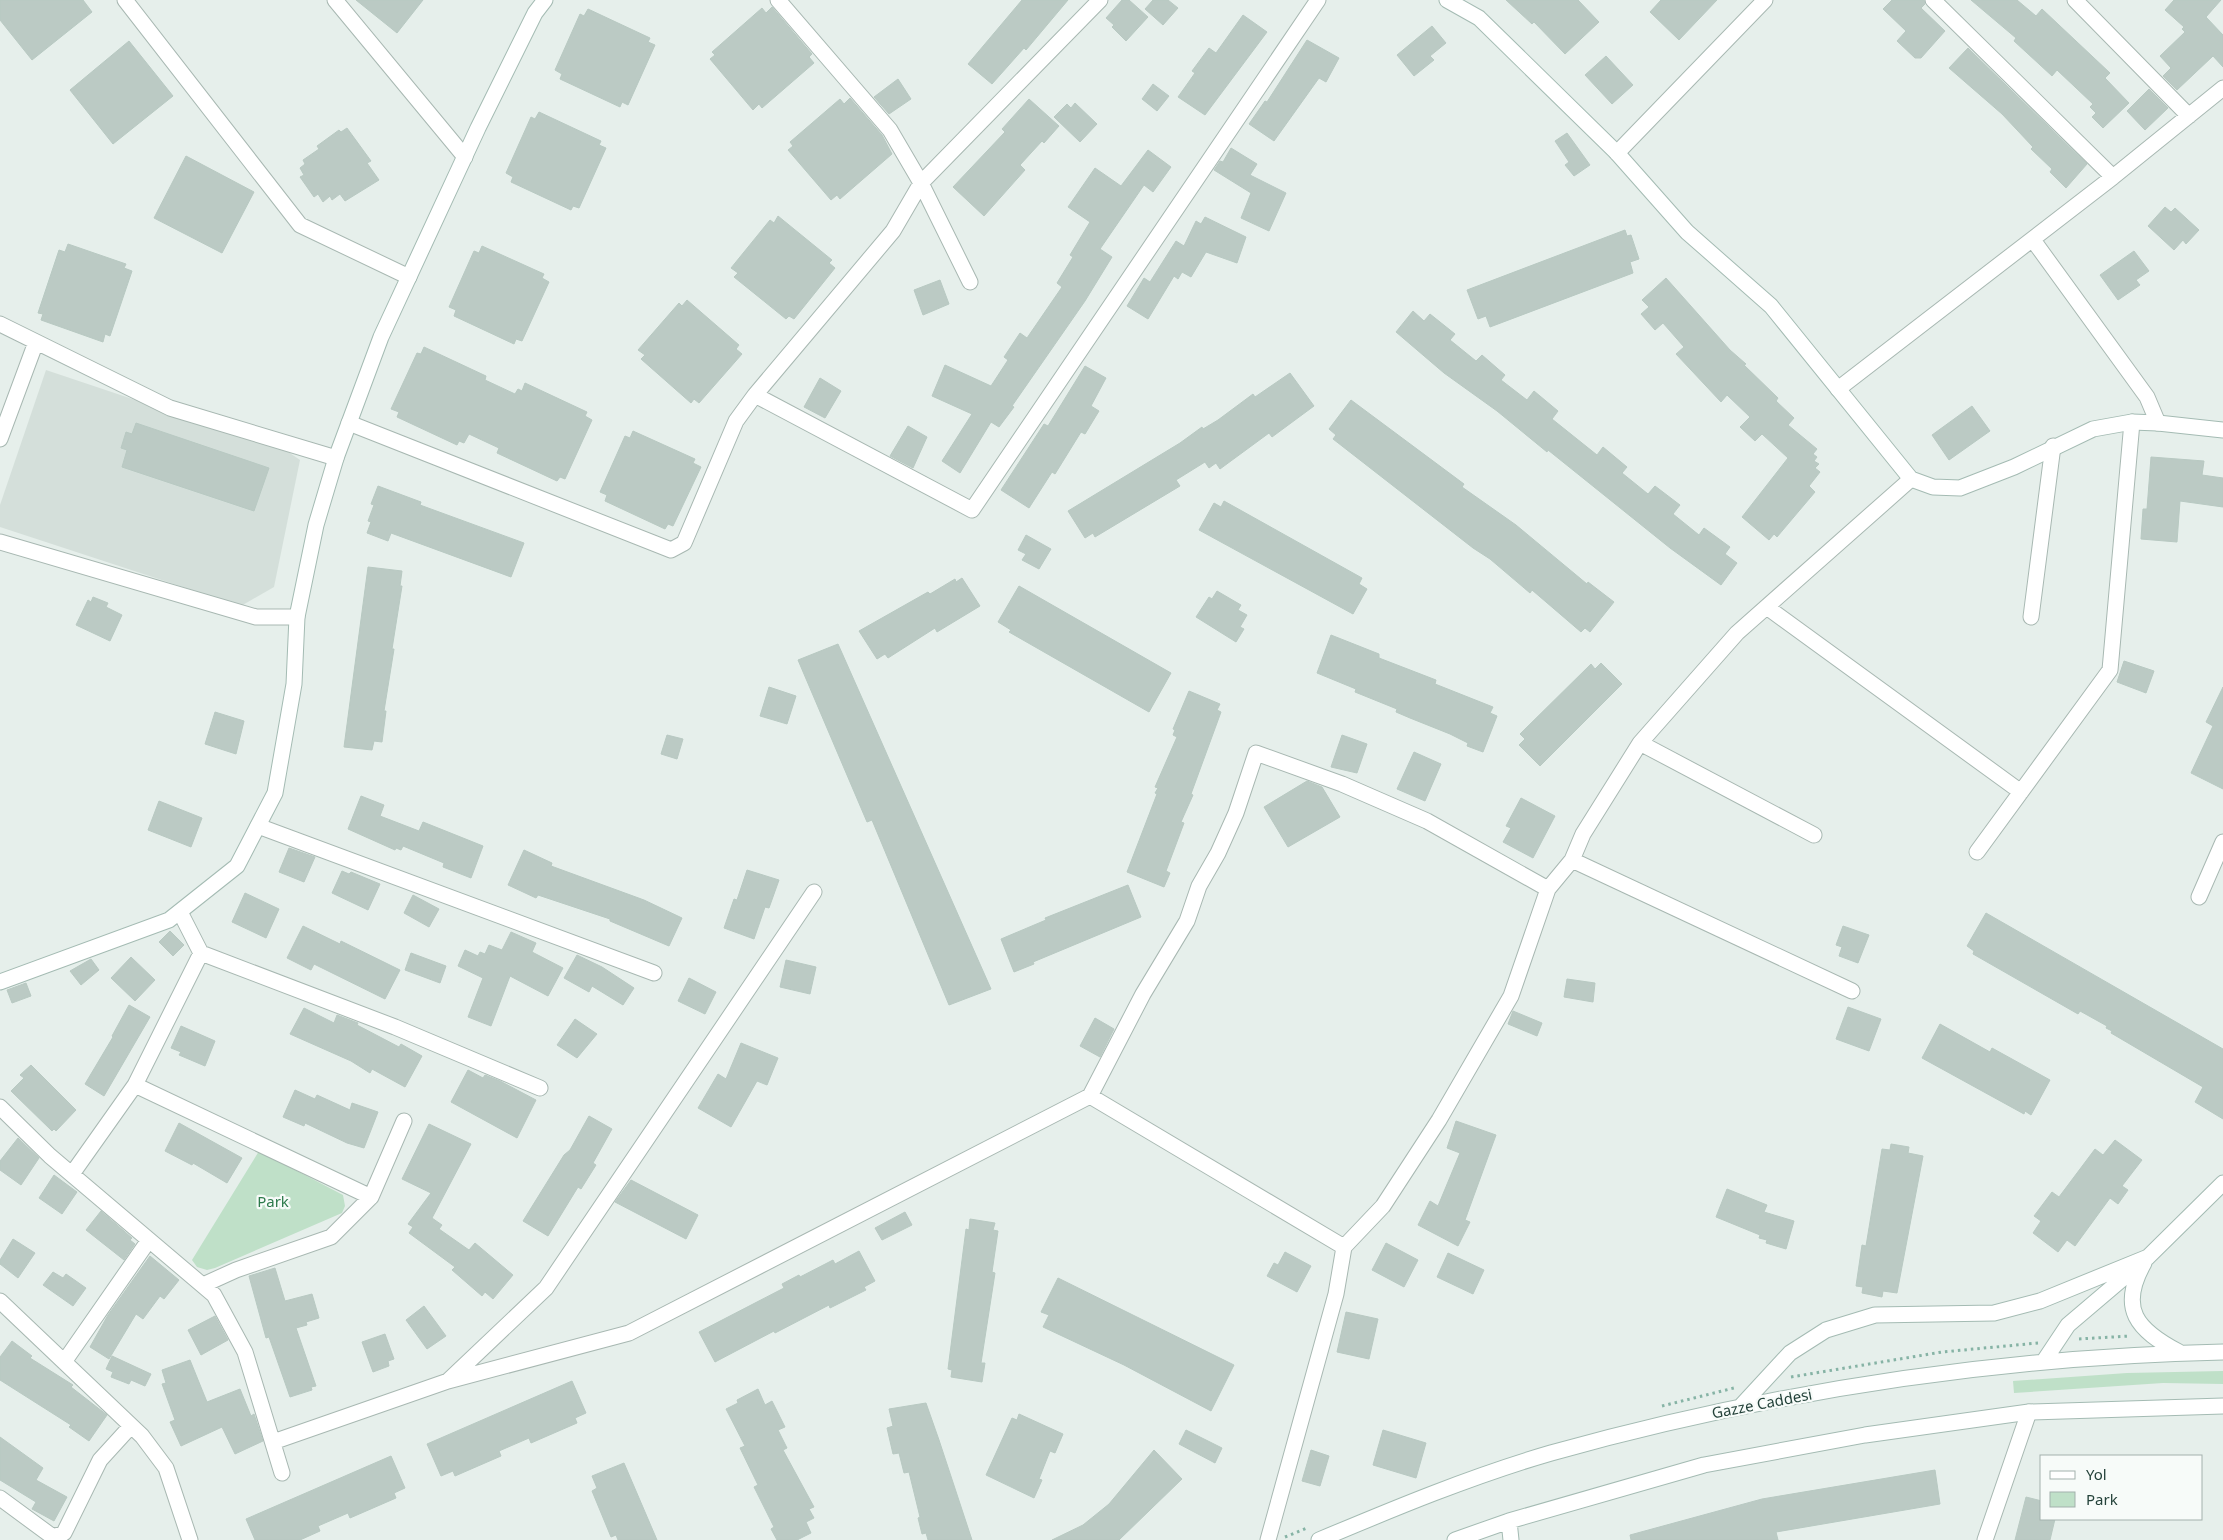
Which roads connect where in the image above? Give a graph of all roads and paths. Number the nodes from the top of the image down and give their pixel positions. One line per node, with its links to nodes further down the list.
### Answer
1 (125, 0): 18 (street)
2 (334, 0): 14 (street)
3 (545, 0): 14 (street)
4 (778, 0): 16 (street)
5 (1100, 0): 16 (street)
6 (1318, 0): 23 (street)
7 (1447, 0): 13 (street)
8 (1765, 0): 13 (street)
9 (1932, 0): 15 (street)
10 (2075, 0): 12 (street)
11 (2223, 88): 12 (street)
12 (2189, 116): 15 (street)
13 (1617, 154): 22 (street)
14 (465, 157): 18 (street)
15 (2113, 177): 17 (street)
16 (921, 183): 19 (street); 23 (street)
17 (2033, 240): 22 (street); 26 (street)
18 (409, 277): 25 (street)
19 (970, 282)
20 (0, 324): 21 (street)
21 (36, 342): 28 (street); 30 (street)
22 (1838, 389): 31 (street)
23 (755, 395): 25 (street)
24 (2132, 422): 26 (street); 29 (street); 37 (street)
25 (349, 423): 30 (street)
26 (2158, 423): 27 (street)
27 (2223, 430)
28 (0, 439)
29 (2053, 446): 31 (street); 35 (street)
30 (336, 458): 34 (street)
31 (1911, 479): 33 (street)
32 (0, 542): 34 (street)
33 (1768, 608): 36 (street); 37 (street)
34 (297, 617): 38 (street)
35 (2031, 617)
36 (1640, 743): 39 (street); 42 (street)
37 (2021, 792): 41 (street)
38 (258, 826): 46 (street); 48 (street)
39 (1814, 835)
40 (2223, 842): 45 (street)
41 (1978, 852)
42 (1572, 860): 43 (street); 50 (street)
43 (1548, 888): 53 (street); 60 (street)
44 (814, 892): 68 (street)
45 (2198, 897)
46 (180, 912): 47 (street); 49 (street)
47 (200, 953): 51 (street); 52 (street)
48 (654, 973)
49 (0, 982)
50 (1852, 991)
51 (135, 1085): 56 (street); 58 (street)
52 (540, 1088)
53 (1090, 1096): 60 (street); 68 (street)
54 (0, 1106): 56 (street)
55 (404, 1121): 58 (street)
56 (72, 1174): 59 (street)
57 (2223, 1183): 61 (street)
58 (371, 1197): 62 (street)
59 (150, 1240): 62 (street); 67 (street)
60 (1344, 1247): 78 (street)
61 (2148, 1257): 65 (street); 66 (street); 69 (street)
62 (203, 1285): 73 (street)
63 (0, 1301): 67 (street)
64 (2223, 1352): 65 (street, Gazze Caddesi)
65 (2179, 1353): 66 (street, Gazze Caddesi)
66 (2044, 1361): 69 (street, Gazze Caddesi)
67 (64, 1362): 72 (street)
68 (448, 1381): 73 (street)
69 (1740, 1406): 79 (street, Gazze Caddesi)
70 (2223, 1406): 71 (street)
71 (2029, 1412): 76 (street); 82 (street)
72 (131, 1426): 75 (street); 77 (street)
73 (273, 1442): 74 (street)
74 (282, 1472)
75 (0, 1498)
76 (1509, 1521): 80 (street); 81 (street)
77 (190, 1540)
78 (1268, 1540)
79 (1319, 1540)
80 (1455, 1540)
81 (1511, 1540)
82 (1985, 1540)

